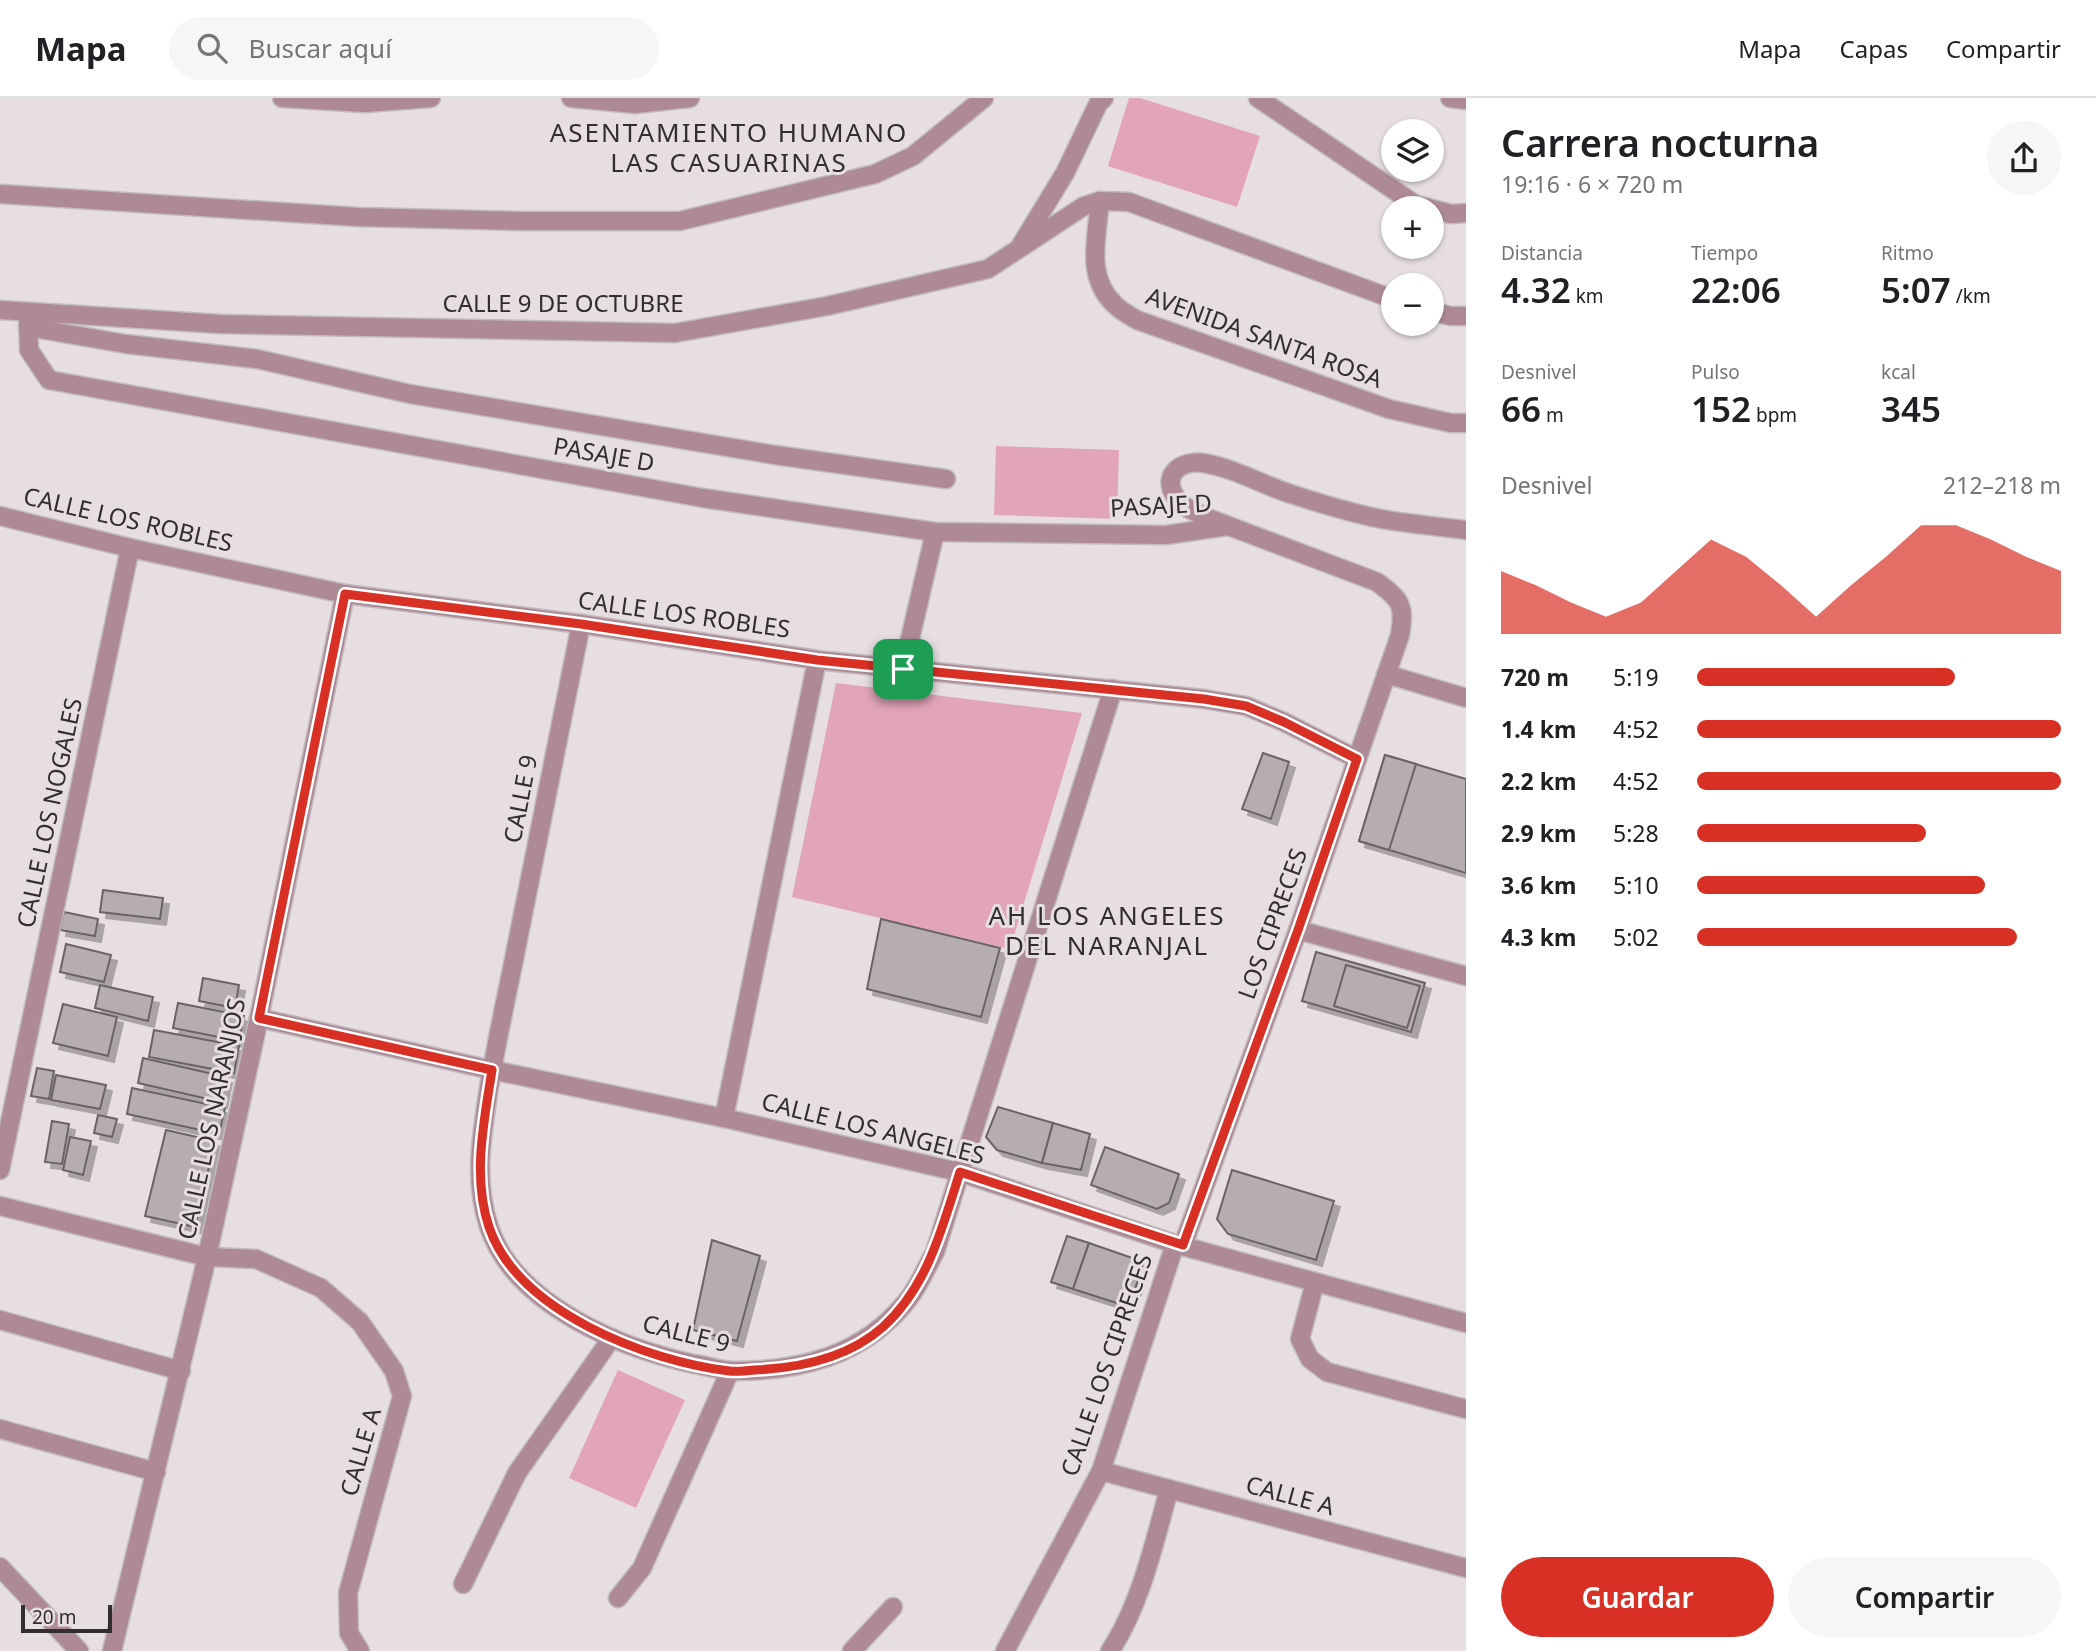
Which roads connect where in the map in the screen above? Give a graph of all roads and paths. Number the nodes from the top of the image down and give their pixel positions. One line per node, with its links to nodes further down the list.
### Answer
1 (282, 98): 2 (street)
2 (431, 98)
3 (571, 98): 4 (street)
4 (690, 98)
5 (984, 98): 10 (street)
6 (1104, 98): 15 (street)
7 (1258, 98): 11 (street)
8 (1450, 98): 9 (street)
9 (1466, 100)
10 (0, 194)
11 (1403, 196)
12 (1100, 201): 15 (street, CALLE 9 DE OCTUBRE); 16 (street); 21 (street, AVENIDA SANTA ROSA)
13 (1444, 212): 14 (street)
14 (1466, 213)
15 (1019, 248): 20 (street, CALLE 9 DE OCTUBRE)
16 (1381, 295)
17 (0, 310): 20 (street, CALLE 9 DE OCTUBRE)
18 (1444, 314): 19 (street)
19 (1466, 316)
20 (28, 320): 22 (street); 26 (street, PASAJE D)
21 (1466, 423)
22 (946, 479)
23 (0, 516): 27 (street, CALLE LOS ROBLES)
24 (1228, 526): 25 (street); 26 (street, PASAJE D); 32 (street, LOS CIPRECES)
25 (1466, 530)
26 (935, 531): 31 (street)
27 (130, 548): 28 (street, CALLE LOS ROBLES); 41 (street, CALLE LOS NOGALES)
28 (345, 594): 29 (street, CALLE LOS ROBLES); 38 (street, CALLE LOS NARANJOS)
29 (581, 624): 30 (street, CALLE LOS ROBLES); 39 (street, CALLE 9)
30 (817, 660): 31 (street, CALLE LOS ROBLES); 40 (street)
31 (903, 669): 33 (street, CALLE LOS ROBLES)
32 (1386, 674): 34 (street); 35 (street, LOS CIPRECES)
33 (1113, 690): 35 (street, CALLE LOS ROBLES); 42 (street, CALLE 9)
34 (1466, 698)
35 (1357, 759): 36 (street, LOS CIPRECES)
36 (1298, 930): 37 (street); 44 (street, LOS CIPRECES)
37 (1466, 976)
38 (259, 1018): 39 (street, CALLE LOS ANGELES); 45 (street, CALLE LOS NARANJOS)
39 (492, 1070): 40 (street, CALLE LOS ANGELES); 49 (street, CALLE 9)
40 (724, 1118): 42 (street, CALLE LOS ANGELES)
41 (0, 1170)
42 (960, 1172): 44 (street, CALLE LOS ANGELES); 51 (street, CALLE 9)
43 (0, 1206): 45 (street, CALLE A)
44 (1179, 1245): 46 (street, CALLE LOS ANGELES); 54 (street, CALLE LOS CIPRECES)
45 (207, 1257): 50 (street, CALLE LOS NARANJOS); 64 (street, CALLE A)
46 (1315, 1282): 48 (street, CALLE LOS ANGELES); 52 (street)
47 (0, 1320): 50 (street)
48 (1466, 1323)
49 (611, 1339): 51 (street, CALLE 9); 59 (street)
50 (181, 1371): 55 (street, CALLE LOS NARANJOS)
51 (730, 1371): 60 (street)
52 (1466, 1409)
53 (0, 1429): 55 (street)
54 (1101, 1471): 56 (street, CALLE A); 66 (street, CALLE LOS CIPRECES)
55 (156, 1472): 63 (street, CALLE LOS NARANJOS)
56 (1169, 1489): 58 (street, CALLE A); 67 (street)
57 (0, 1567): 62 (street)
58 (1466, 1568)
59 (463, 1584)
60 (618, 1598)
61 (892, 1607): 65 (street)
62 (79, 1651)
63 (112, 1651)
64 (360, 1651)
65 (852, 1651)
66 (1005, 1651)
67 (1110, 1651)

